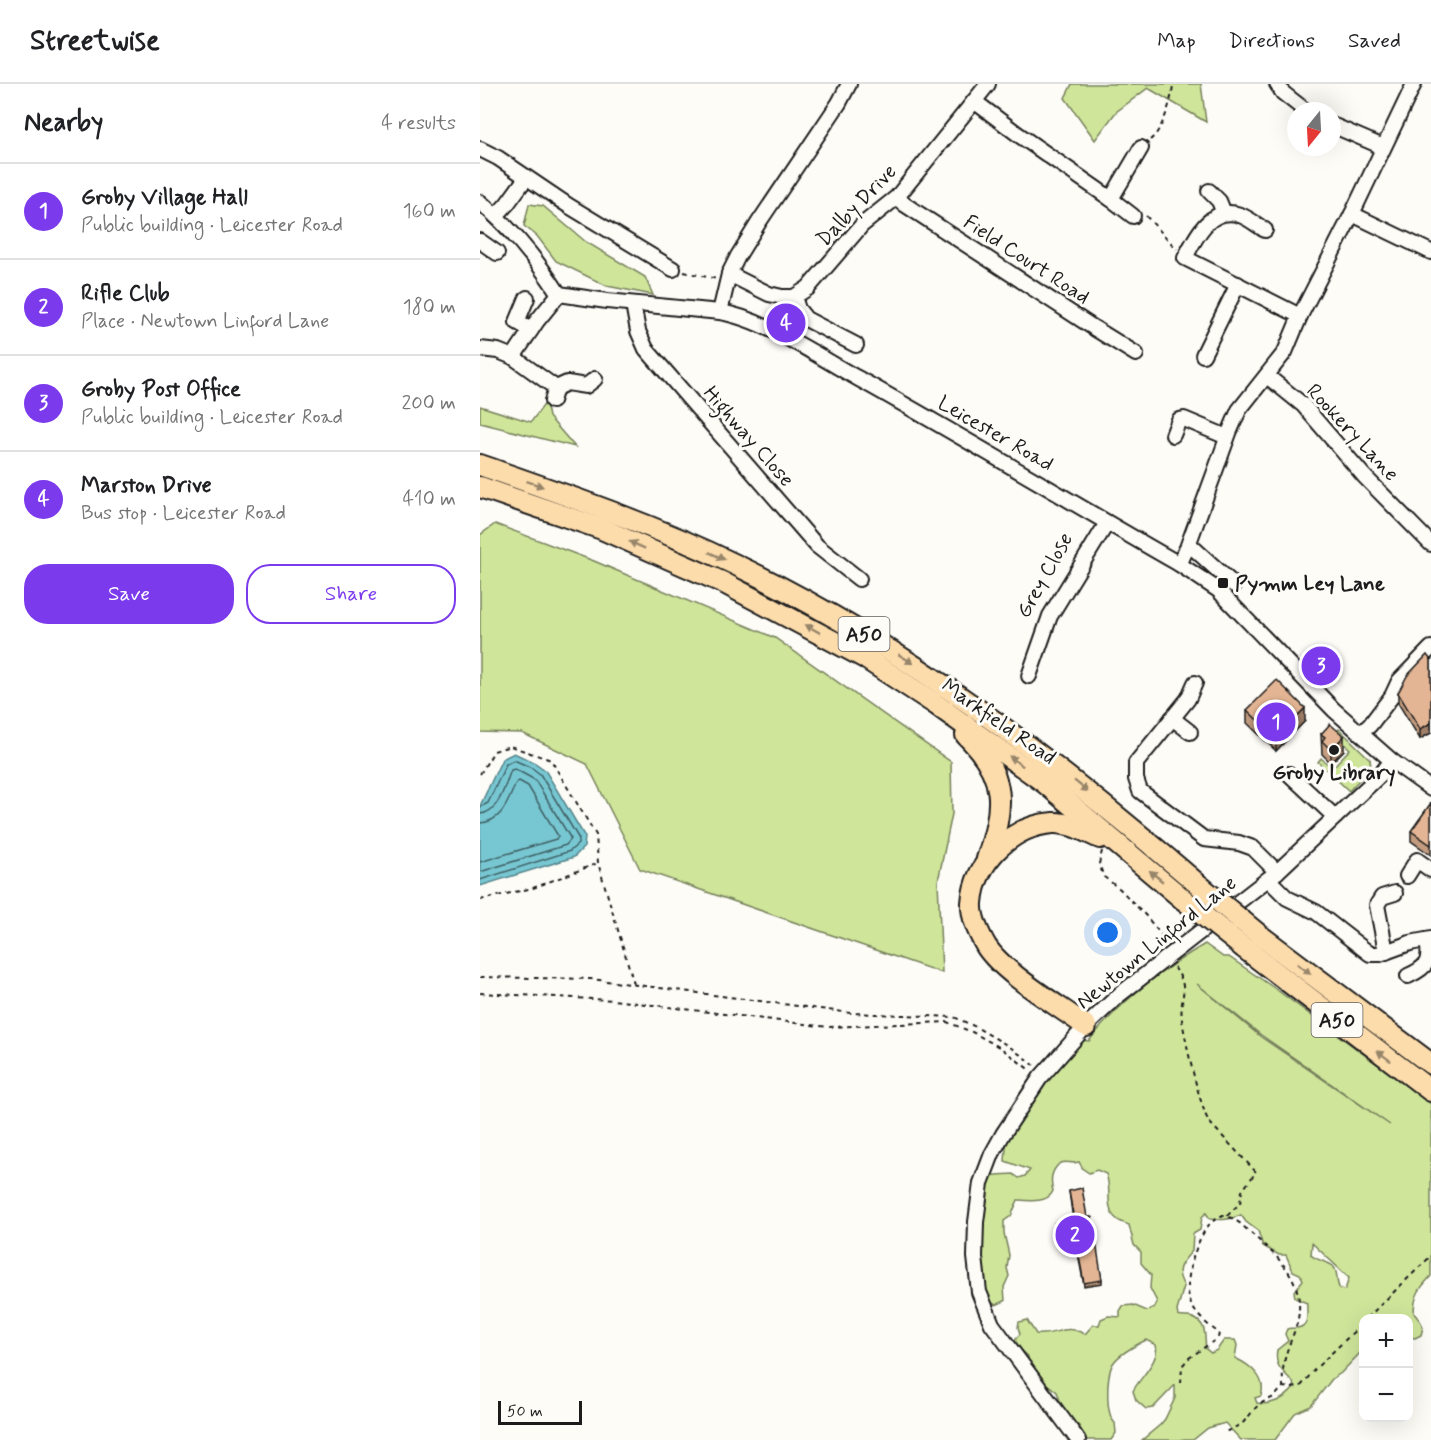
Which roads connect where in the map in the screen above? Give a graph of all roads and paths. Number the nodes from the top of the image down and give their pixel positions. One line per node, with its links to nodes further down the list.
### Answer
1 (849, 84): 27 (street)
2 (988, 84): 6 (street, Dalby Drive)
3 (1173, 84): 10 (path)
4 (1277, 84): 7 (street)
5 (1414, 84): 9 (street)
6 (974, 101): 14 (street, Dalby Drive); 15 (street)
7 (1294, 102)
8 (1341, 128): 9 (street)
9 (1383, 147): 18 (street)
10 (1141, 148): 15 (street)
11 (480, 149): 12 (street)
12 (526, 178): 19 (street); 26 (street)
13 (1209, 191): 17 (street)
14 (897, 197): 31 (street, Dalby Drive); 38 (street, Field Court Road)
15 (1111, 200): 20 (street)
16 (480, 202): 19 (street)
17 (1224, 213): 21 (street); 25 (street)
18 (1352, 214): 23 (street); 34 (street)
19 (496, 216): 29 (street)
20 (1133, 216): 25 (path)
21 (1265, 230)
22 (480, 241): 24 (street)
23 (1431, 252)
24 (497, 253)
25 (1185, 258): 28 (street)
26 (673, 269): 27 (path)
27 (728, 278): 31 (street); 33 (street)
28 (1238, 284): 34 (street); 39 (street)
29 (559, 294): 32 (street, Leicester Road); 35 (street)
30 (527, 298): 35 (street)
31 (796, 303): 36 (street)
32 (633, 304): 33 (street, Leicester Road); 51 (street, Highway Close)
33 (720, 312): 47 (street, Leicester Road)
34 (1300, 316): 41 (street)
35 (531, 330): 40 (street)
36 (856, 345)
37 (480, 349): 40 (street)
38 (1136, 354)
39 (1203, 355)
40 (513, 357): 42 (street)
41 (1266, 376): 44 (street); 49 (street, Rookery Lane)
42 (595, 379)
43 (1173, 435): 44 (street)
44 (1227, 437): 48 (street)
45 (480, 465): 83 (highway, Markfield Road / A50, one-way to 83, bridge)
46 (480, 487): 57 (highway, Markfield Road / A50, one-way to 46)
47 (1104, 521): 50 (street, Leicester Road); 54 (street, Grey Close); 55 (street)
48 (1189, 544): 50 (street); 52 (street)
49 (1431, 544)
50 (1179, 564): 60 (street, Leicester Road)
51 (859, 579)
52 (1234, 585)
53 (1431, 648): 60 (street)
54 (1028, 653)
55 (1029, 676)
56 (1195, 683): 58 (street)
57 (934, 704): 66 (highway, Markfield Road / A50, one-way to 57); 67 (highway)
58 (1172, 718): 59 (street); 70 (street)
59 (1190, 732)
60 (1361, 733): 61 (street, Leicester Road)
61 (1392, 761): 64 (street, Leicester Road); 65 (street, Newtown Linford Lane)
62 (480, 774): 68 (path)
63 (1289, 774): 65 (street)
64 (1431, 789)
65 (1335, 817): 70 (street, Newtown Linford Lane)
66 (1127, 851): 67 (highway); 76 (path); 85 (highway, Markfield Road / A50, one-way to 66, bridge)
67 (987, 861): 82 (highway)
68 (598, 863): 73 (path); 80 (path)
69 (1431, 870): 71 (street)
70 (1273, 876): 75 (street); 76 (street, Newtown Linford Lane)
71 (1407, 876)
72 (1395, 893): 75 (street)
73 (480, 900)
74 (1429, 939): 75 (street); 77 (street)
75 (1386, 952)
76 (1170, 955): 82 (street, Newtown Linford Lane); 86 (path)
77 (1430, 955): 78 (street)
78 (1408, 976)
79 (480, 977): 80 (path)
80 (634, 984): 84 (path)
81 (480, 993): 84 (path)
82 (1086, 1026): 84 (street, Newtown Linford Lane)
83 (1431, 1065)
84 (1042, 1076): 93 (street, Newtown Linford Lane)
85 (1431, 1090)
86 (1227, 1216): 90 (path); 91 (path)
87 (1431, 1256): 88 (path)
88 (1371, 1314)
89 (1359, 1327): 91 (path)
90 (1181, 1383)
91 (1283, 1387): 92 (path)
92 (1223, 1433)
93 (1078, 1440)

